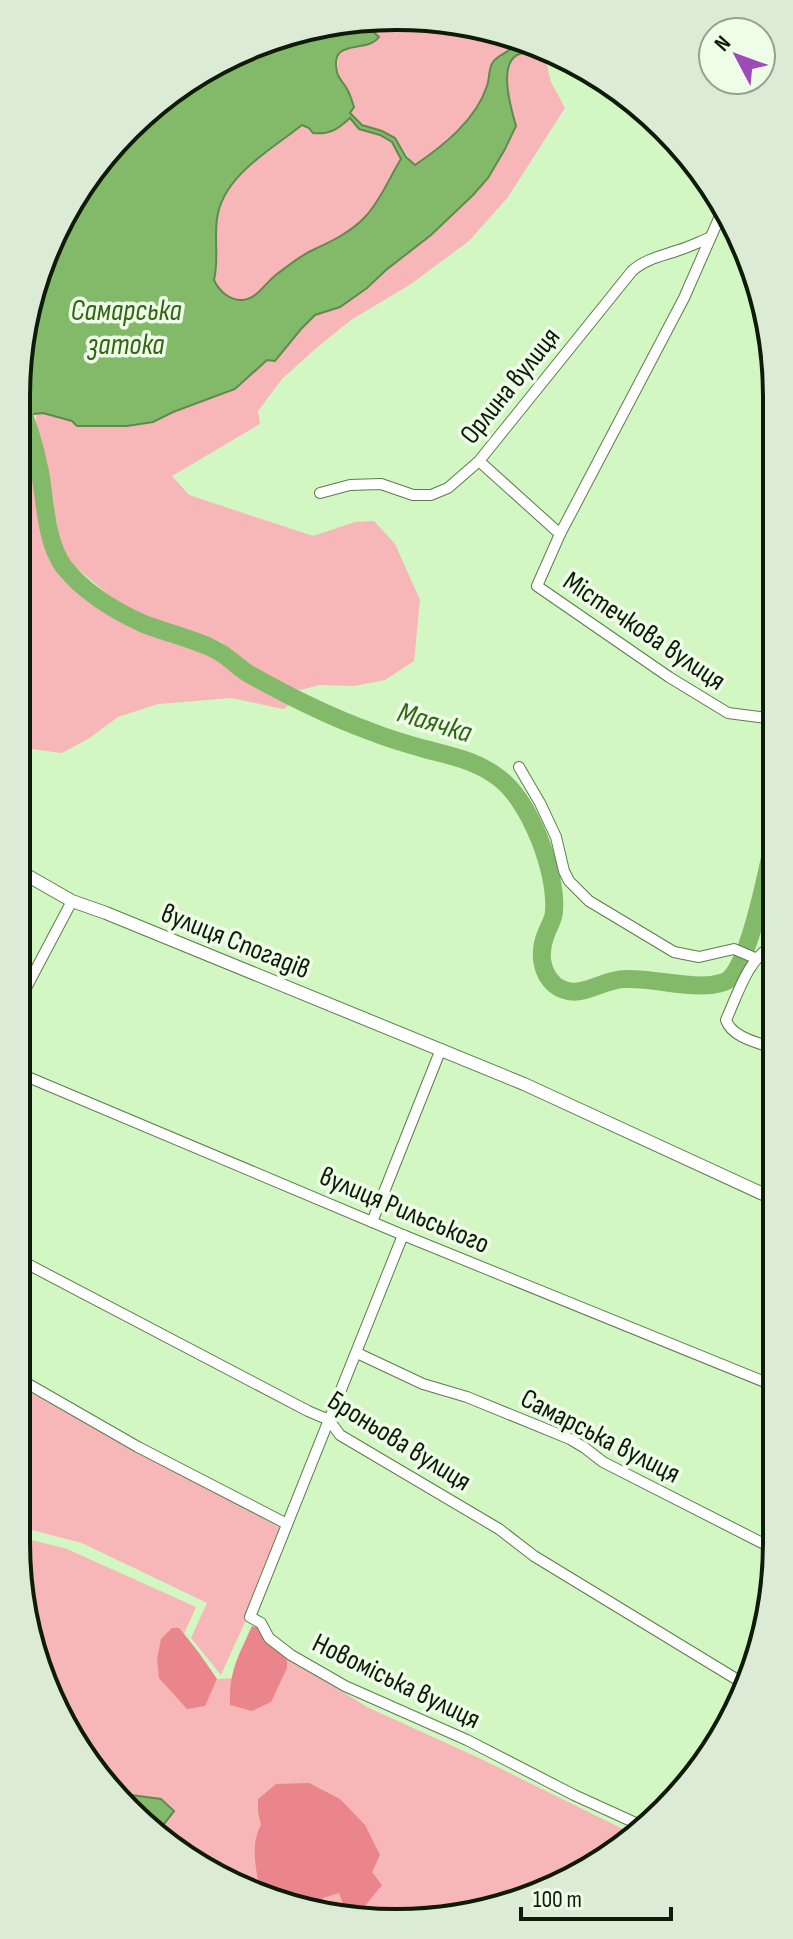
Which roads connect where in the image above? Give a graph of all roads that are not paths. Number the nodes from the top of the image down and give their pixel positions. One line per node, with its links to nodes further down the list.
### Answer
1 (718, 220): 2 (street)
2 (709, 238): 3 (street, Орлина вулиця); 5 (street)
3 (479, 461): 4 (street, Орлина вулиця); 5 (street)
4 (320, 493)
5 (560, 534): 6 (street, Містечкова вулиця)
6 (763, 717)
7 (519, 767): 11 (street)
8 (30, 877): 9 (street, вулиця Спогадів)
9 (72, 901): 12 (street); 14 (street, вулиця Спогадів)
10 (763, 950): 11 (street)
11 (752, 956): 13 (street)
12 (30, 980)
13 (763, 1044)
14 (441, 1049): 16 (street, вулиця Спогадів); 17 (street)
15 (30, 1078): 17 (street, вулиця Рильського)
16 (763, 1194)
17 (372, 1222): 18 (street, вулиця Рильського)
18 (403, 1235): 20 (street); 21 (street, вулиця Рильського)
19 (30, 1265): 23 (street, Броньова вулиця)
20 (357, 1353): 23 (street); 25 (street, Самарська вулиця)
21 (763, 1381)
22 (30, 1385): 24 (street)
23 (329, 1420): 24 (street); 26 (street, Броньова вулиця)
24 (287, 1524): 27 (street, Новоміська вулиця)
25 (763, 1543)
26 (736, 1679)
27 (633, 1822)

